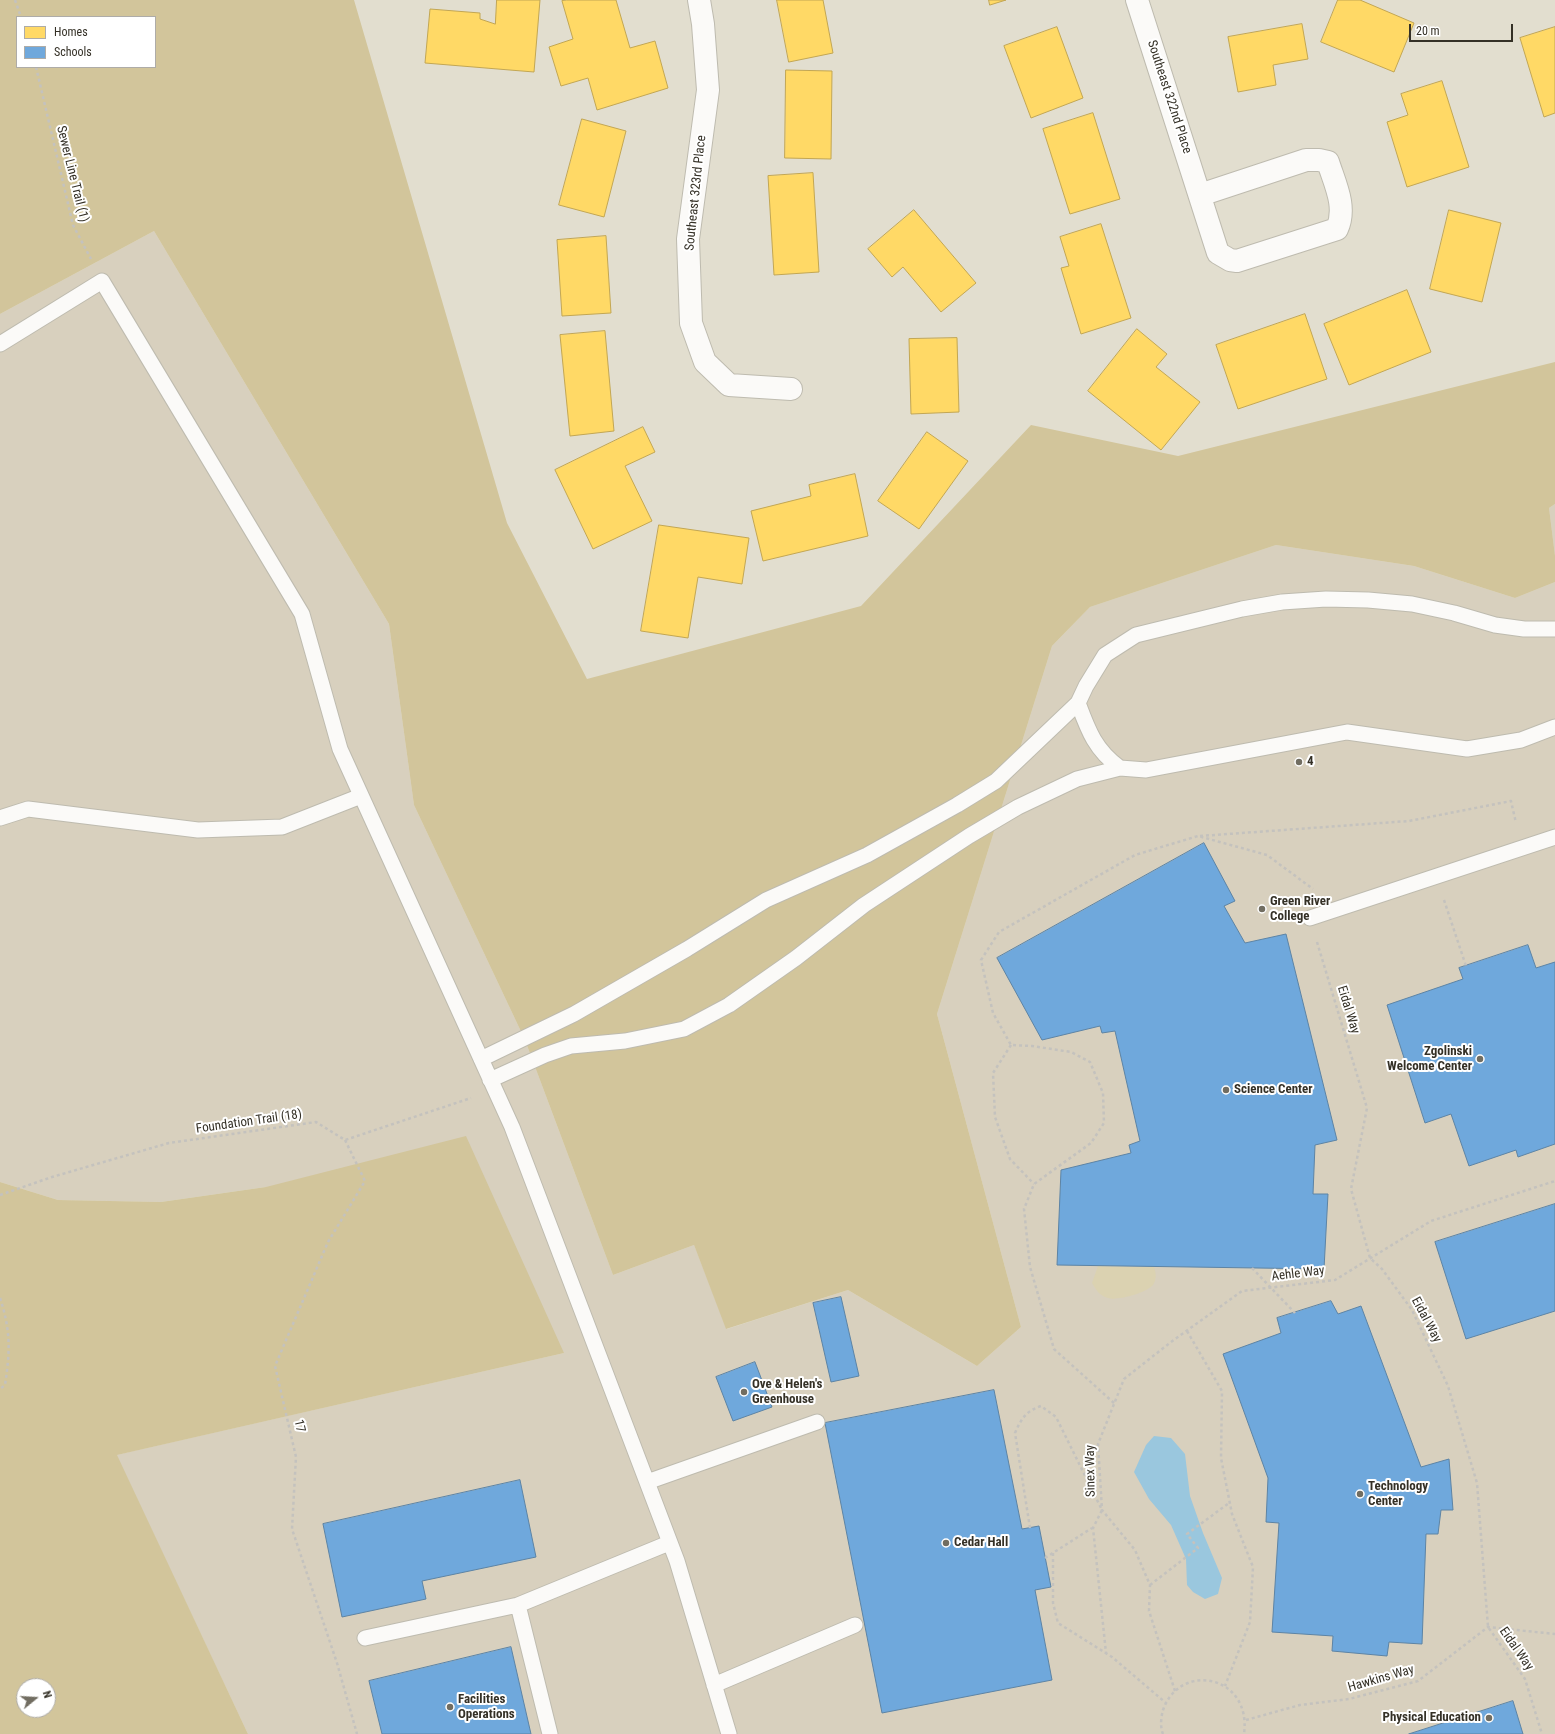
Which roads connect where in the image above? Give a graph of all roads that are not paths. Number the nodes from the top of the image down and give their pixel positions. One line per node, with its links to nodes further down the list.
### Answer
1 (699, 0): 5 (street, Southeast 323rd Place)
2 (1137, 0): 3 (street, Southeast 322nd Place)
3 (1200, 195): 3 (street, Southeast 322nd Place)
4 (0, 344): 10 (lane)
5 (791, 389)
6 (1555, 629): 7 (lane)
7 (1078, 703): 9 (lane); 14 (lane)
8 (1555, 728): 9 (lane)
9 (1120, 768): 15 (lane)
10 (361, 796): 11 (lane); 14 (lane)
11 (0, 818)
12 (1555, 837): 13 (lane)
13 (1310, 918)
14 (481, 1059): 15 (lane)
15 (493, 1085): 17 (lane)
16 (817, 1422): 17 (lane)
17 (646, 1482): 18 (lane)
18 (669, 1543): 19 (lane); 22 (lane)
19 (518, 1605): 21 (lane); 23 (lane)
20 (855, 1625): 22 (lane)
21 (366, 1638)
22 (714, 1685): 24 (lane)
23 (550, 1734)
24 (729, 1734)

